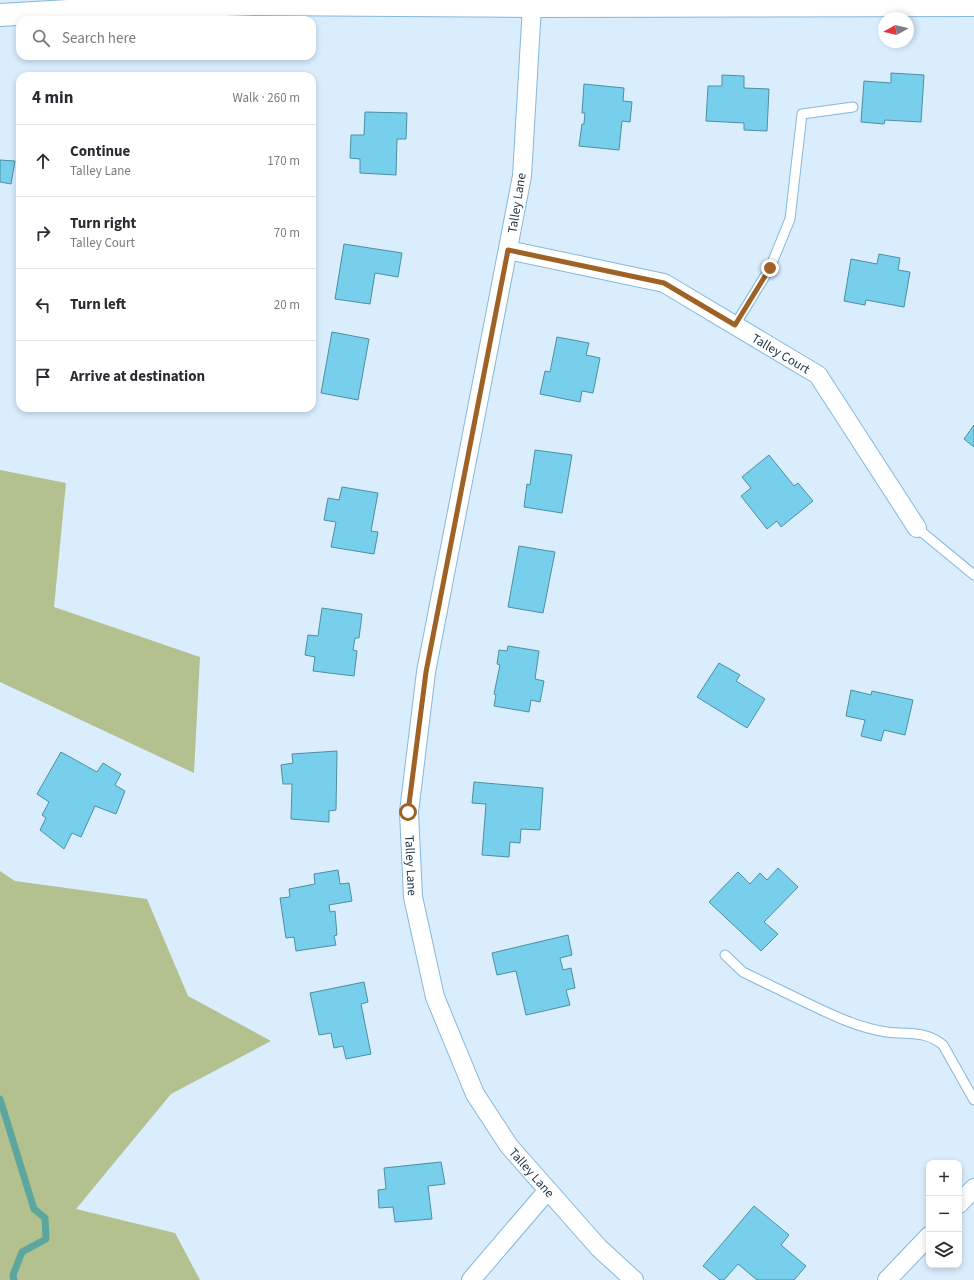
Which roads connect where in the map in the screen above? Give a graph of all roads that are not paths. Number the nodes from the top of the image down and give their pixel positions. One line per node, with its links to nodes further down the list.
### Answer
1 (254, 2): 5 (street); 6 (street)
2 (871, 3): 3 (street); 5 (street)
3 (935, 3): 4 (street)
4 (974, 5)
5 (532, 6): 8 (street, Talley Lane)
6 (0, 15)
7 (853, 107): 9 (lane)
8 (508, 250): 9 (street, Talley Court); 15 (street, Talley Lane)
9 (735, 325): 10 (street, Talley Court)
10 (917, 528): 11 (lane)
11 (974, 575)
12 (725, 955): 13 (lane)
13 (974, 1100)
14 (974, 1188): 16 (street)
15 (548, 1190): 18 (street); 19 (street, Talley Lane)
16 (962, 1201)
17 (926, 1239): 20 (street)
18 (471, 1280)
19 (634, 1280)
20 (887, 1280)

